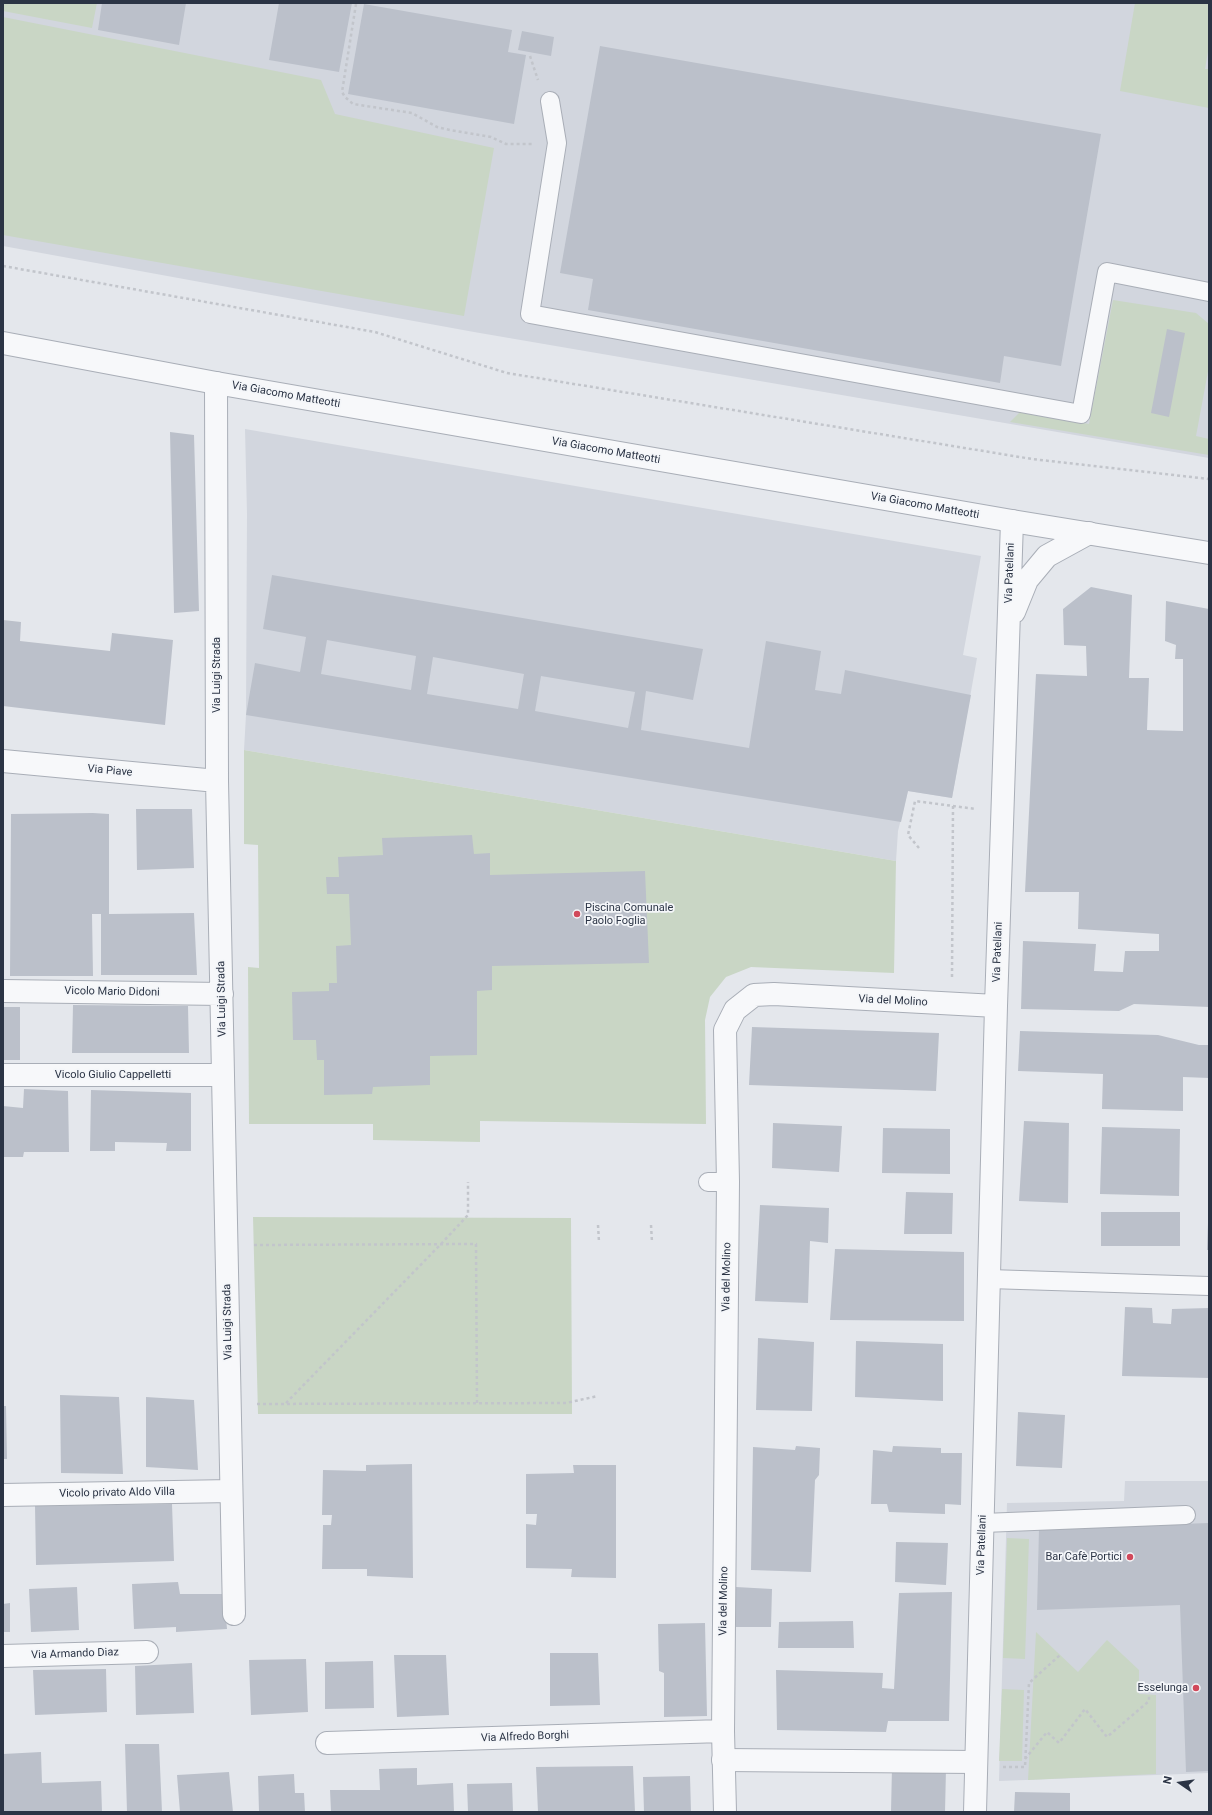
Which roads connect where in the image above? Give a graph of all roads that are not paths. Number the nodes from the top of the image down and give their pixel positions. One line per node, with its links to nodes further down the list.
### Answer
1 (550, 101): 2 (lane)
2 (1209, 292)
3 (3, 343): 4 (street, Via Giacomo Matteotti)
4 (216, 383): 5 (street, Via Giacomo Matteotti); 10 (street, Via Luigi Strada)
5 (1012, 521): 6 (street, Via Giacomo Matteotti); 8 (street, Via Patellani)
6 (1089, 533): 7 (street, Via Giacomo Matteotti); 8 (street, Via Patellani)
7 (1209, 553)
8 (1009, 626): 13 (street, Via Patellani)
9 (3, 761): 10 (street, Via Piave)
10 (217, 781): 12 (street, Via Luigi Strada)
11 (3, 991): 12 (street, Vicolo Mario Didoni)
12 (222, 994): 15 (street, Via Luigi Strada)
13 (996, 1006): 16 (street, Via Patellani); 25 (street, Via del Molino)
14 (3, 1075): 15 (street, Vicolo Giulio Cappelletti)
15 (222, 1075): 18 (street, Via Luigi Strada)
16 (989, 1279): 17 (lane); 21 (street, Via Patellani)
17 (1209, 1286)
18 (231, 1491): 19 (street, Vicolo privato Aldo Villa); 22 (street, Via Luigi Strada)
19 (3, 1495)
20 (1186, 1515): 21 (lane)
21 (982, 1523): 28 (street, Via Patellani)
22 (234, 1614)
23 (147, 1652): 24 (street, Via Armando Diaz)
24 (3, 1656)
25 (723, 1731): 26 (street, Via Alfredo Borghi); 27 (street, Via del Molino)
26 (327, 1743)
27 (723, 1760): 28 (street); 29 (street, Via del Molino)
28 (976, 1764): 30 (street, Via Patellani)
29 (725, 1812)
30 (975, 1812)

